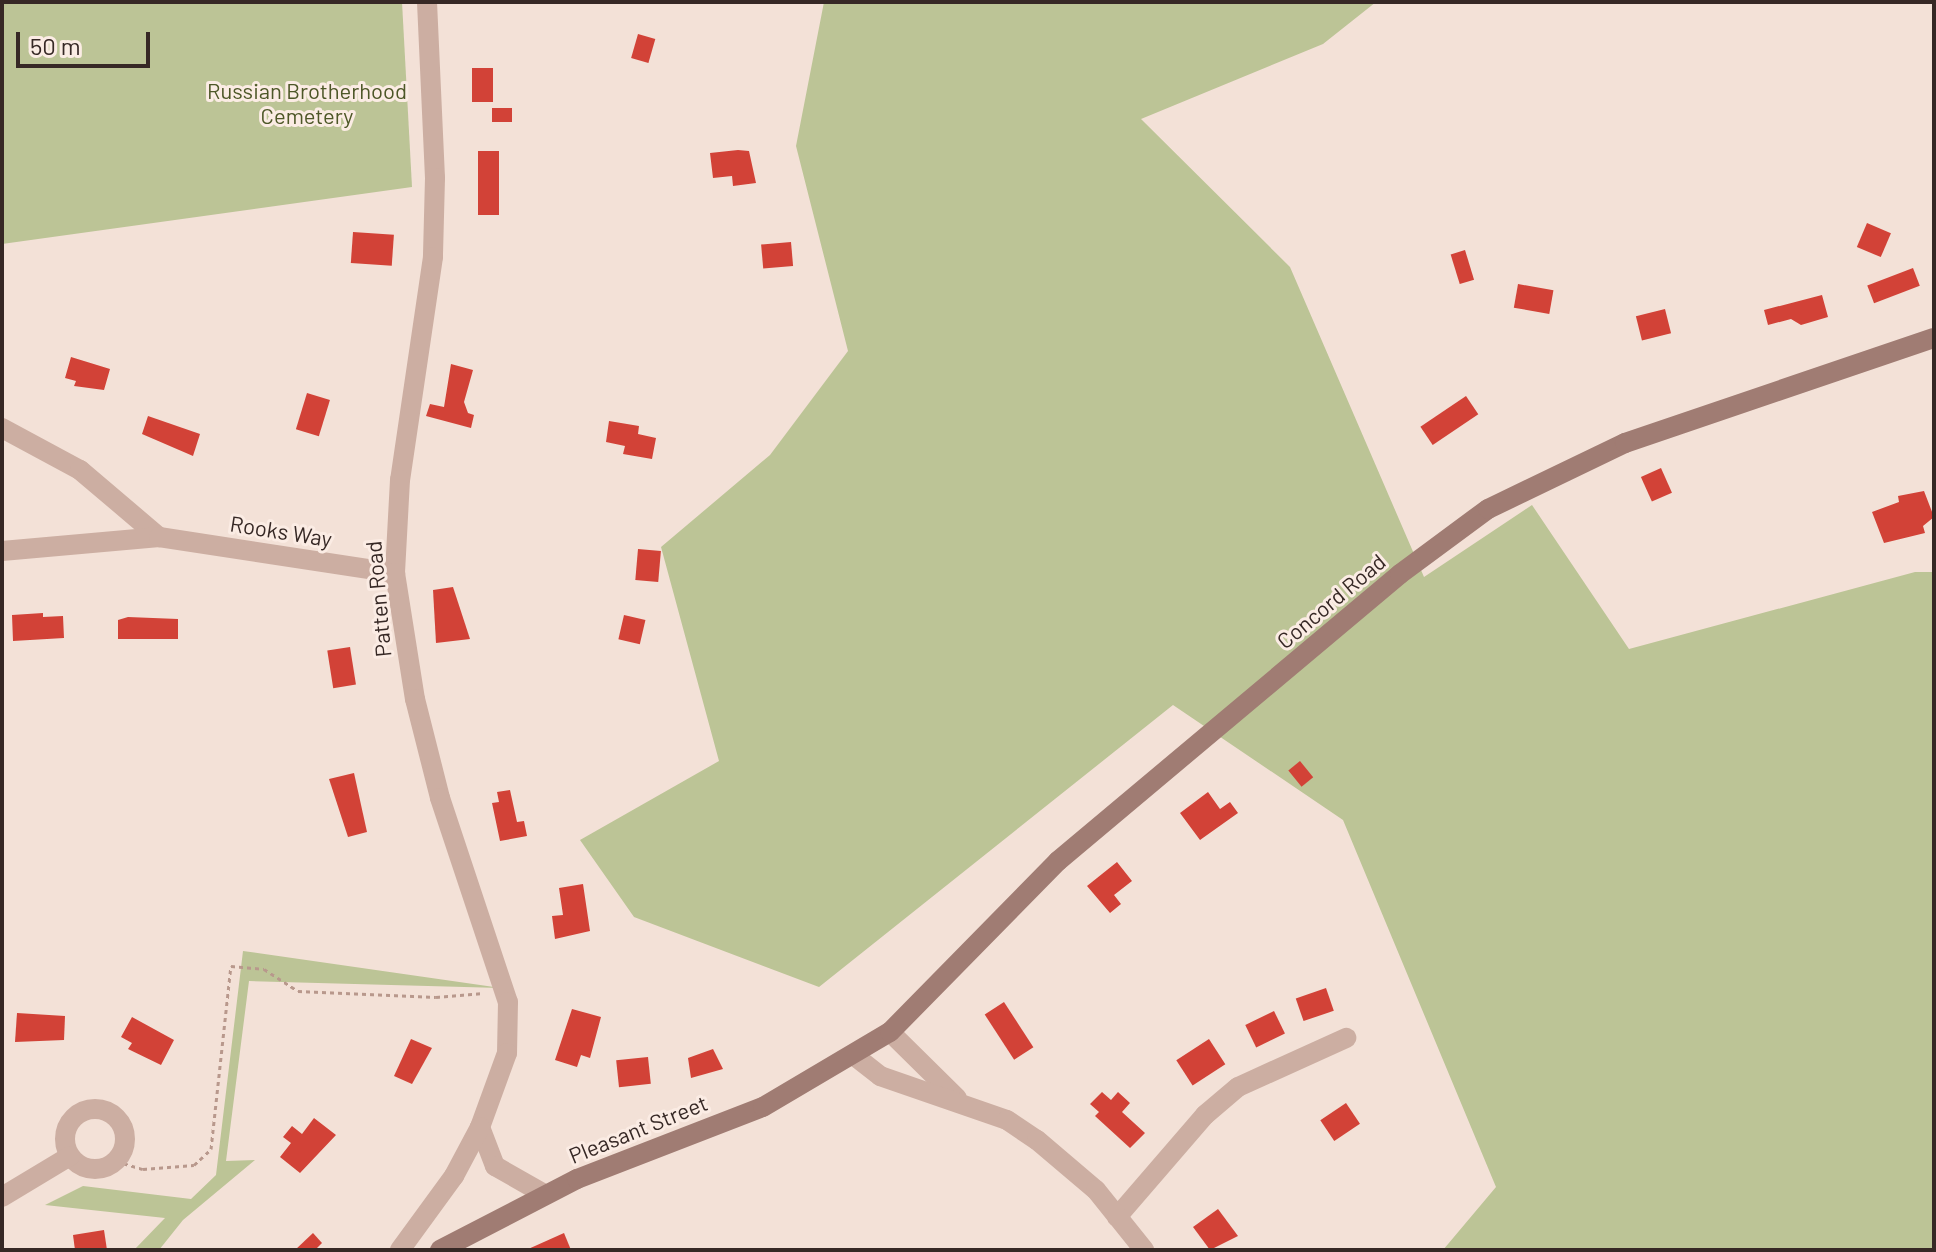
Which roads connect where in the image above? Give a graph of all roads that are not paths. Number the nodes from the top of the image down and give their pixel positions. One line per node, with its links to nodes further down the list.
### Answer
1 (427, 2): 6 (street, Patten Road)
2 (1934, 338): 7 (main road, Concord Road)
3 (2, 428): 4 (street)
4 (159, 537): 5 (street, Rooks Way); 6 (street, Rooks Way)
5 (2, 551)
6 (395, 573): 11 (street, Patten Road)
7 (890, 1032): 9 (main road, Concord Road); 10 (street)
8 (1346, 1038): 15 (street)
9 (856, 1057): 10 (street); 13 (main road, Pleasant Street)
10 (963, 1104): 15 (street)
11 (480, 1127): 13 (street); 16 (street, Patten Road)
12 (70, 1156): 12 (street); 14 (street)
13 (544, 1194): 17 (main road, Pleasant Street)
14 (2, 1197)
15 (1117, 1217): 18 (street)
16 (400, 1250)
17 (440, 1250)
18 (1144, 1250)

